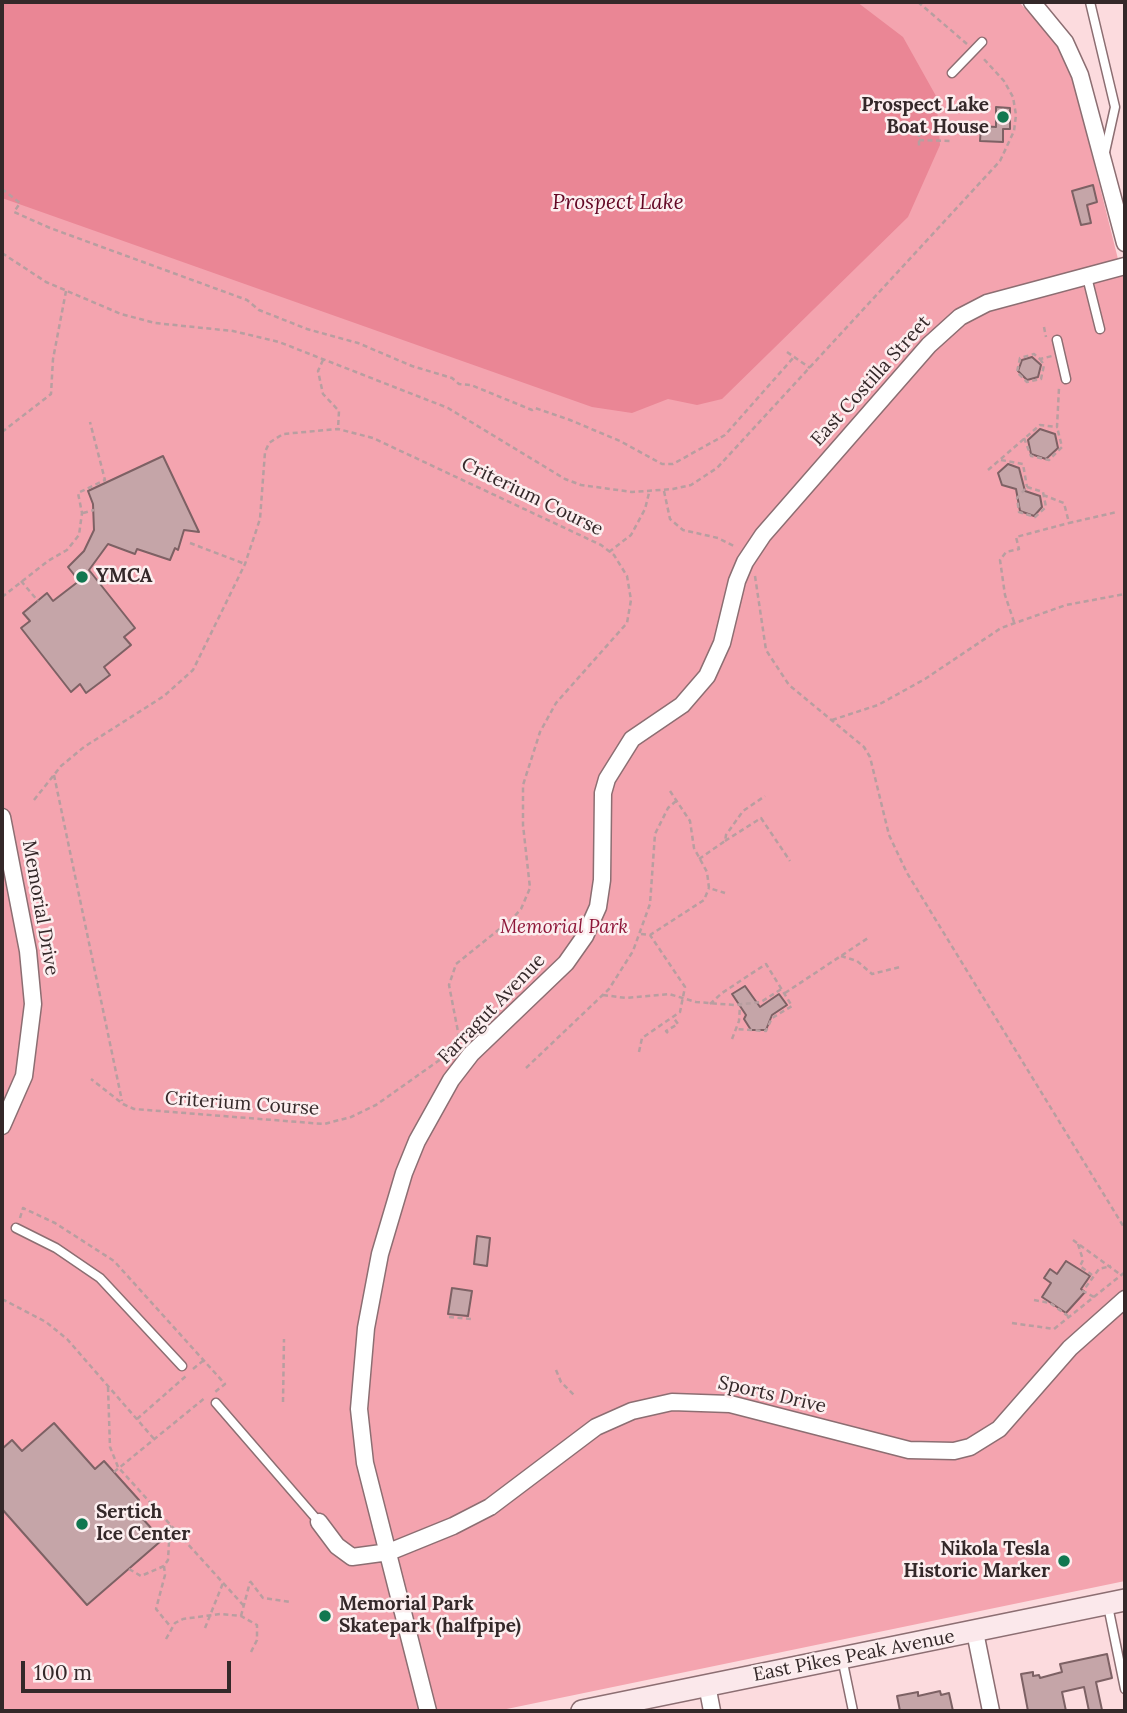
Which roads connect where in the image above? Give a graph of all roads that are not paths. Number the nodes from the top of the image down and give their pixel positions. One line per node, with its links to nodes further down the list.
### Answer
1 (1032, 2): 5 (street)
2 (1090, 2): 5 (lane)
3 (982, 42): 4 (lane)
4 (952, 73)
5 (1103, 161): 6 (street)
6 (1125, 243)
7 (1125, 266): 8 (street, East Costilla Street)
8 (1087, 277): 9 (lane); 12 (street, East Costilla Street)
9 (1100, 329)
10 (1056, 340): 11 (lane)
11 (1066, 379)
12 (737, 581): 20 (street, Farragut Avenue)
13 (2, 817): 14 (street, Memorial Drive)
14 (2, 1126)
15 (16, 1228): 17 (lane)
16 (1125, 1299): 20 (street, Sports Drive)
17 (183, 1366)
18 (216, 1403): 19 (lane)
19 (319, 1522): 20 (street, Sports Drive)
20 (388, 1552): 26 (street, Farragut Avenue)
21 (1116, 1602): 22 (main road, East Pikes Peak Avenue); 25 (lane)
22 (975, 1632): 23 (main road, East Pikes Peak Avenue); 30 (street)
23 (842, 1658): 24 (main road, East Pikes Peak Avenue); 29 (lane)
24 (707, 1685): 27 (main road, East Pikes Peak Avenue); 28 (street)
25 (1125, 1689)
26 (428, 1711)
27 (582, 1711)
28 (712, 1711)
29 (853, 1711)
30 (991, 1711)

